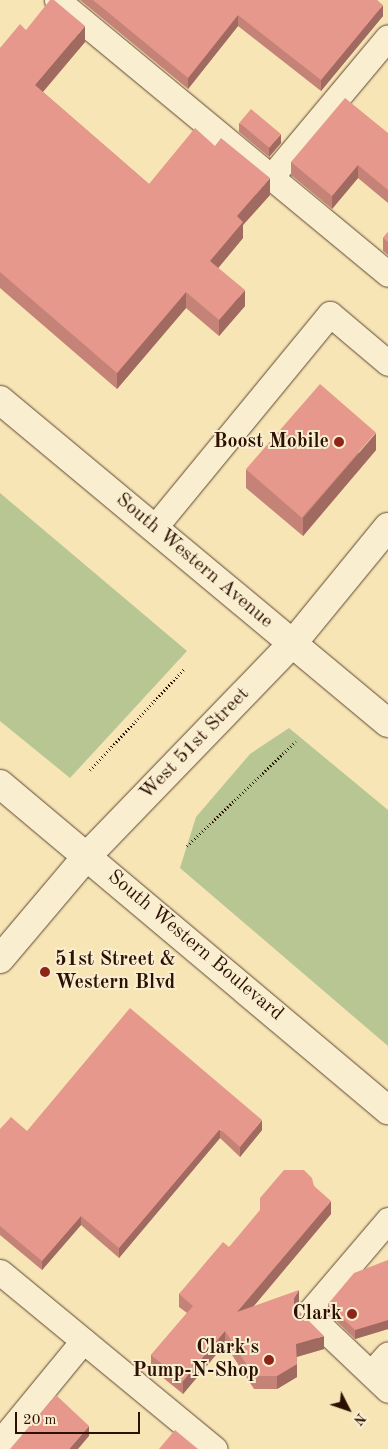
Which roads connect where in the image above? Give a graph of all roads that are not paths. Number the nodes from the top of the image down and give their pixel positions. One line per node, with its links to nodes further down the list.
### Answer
1 (57, 0): 3 (lane)
2 (388, 37): 3 (lane)
3 (271, 177): 4 (lane)
4 (388, 274)
5 (388, 363): 8 (lane)
6 (0, 400): 8 (street, South Western Avenue)
7 (388, 527): 9 (street, West 51st Street)
8 (154, 528): 9 (street, South Western Avenue)
9 (293, 643): 10 (street, South Western Avenue); 12 (street, West 51st Street)
10 (388, 723)
11 (0, 784): 12 (street, South Western Boulevard)
12 (88, 855): 13 (street, West 51st Street); 14 (street, South Western Boulevard)
13 (0, 958)
14 (388, 1110)
15 (384, 1232): 19 (lane)
16 (0, 1272): 17 (lane)
17 (84, 1341): 20 (lane); 21 (lane)
18 (388, 1354): 19 (lane)
19 (379, 1381)
20 (0, 1442)
21 (215, 1449)

